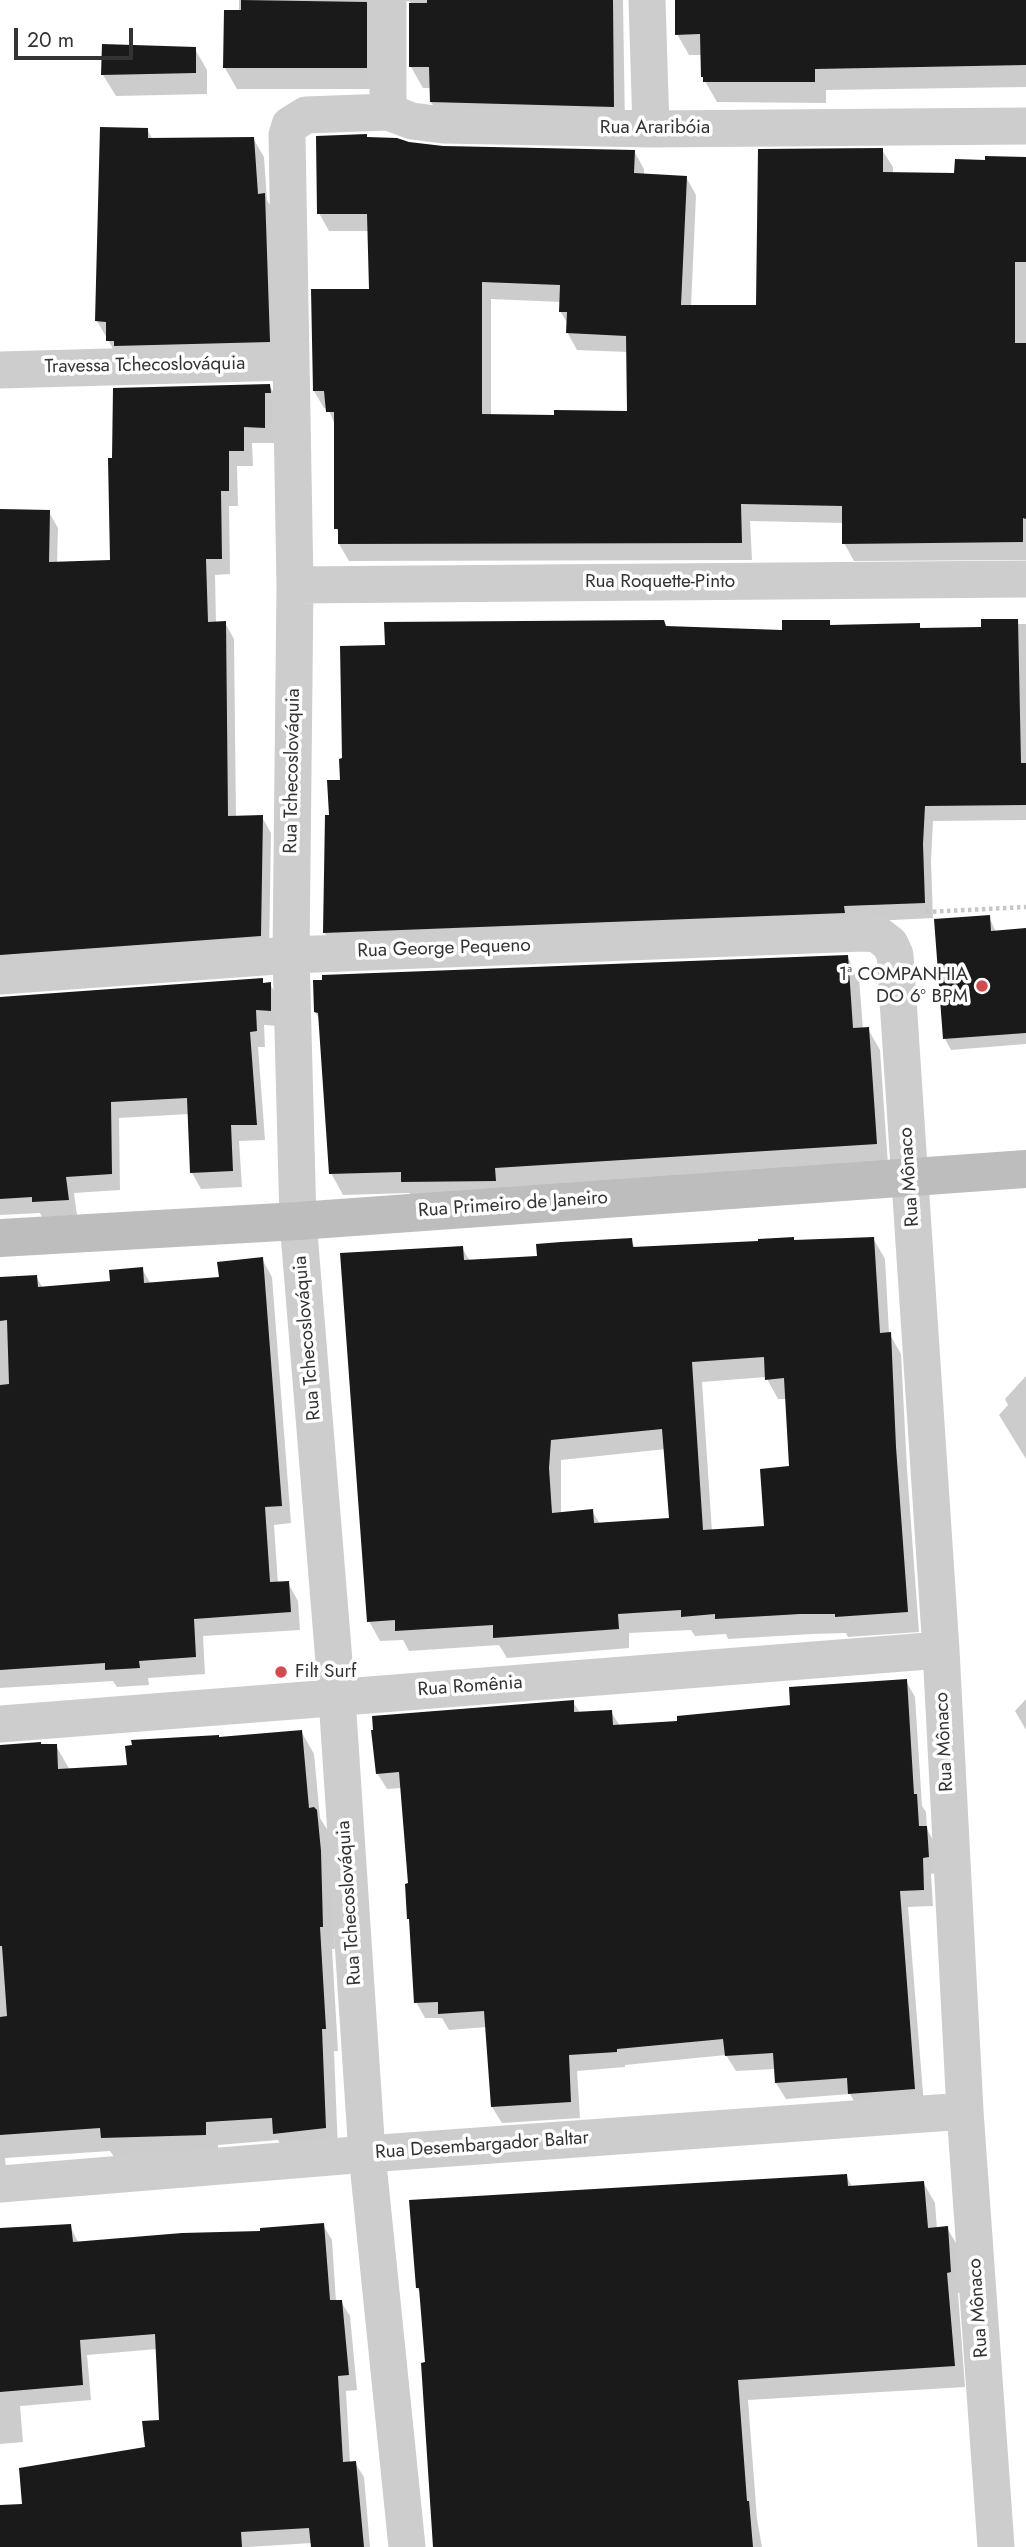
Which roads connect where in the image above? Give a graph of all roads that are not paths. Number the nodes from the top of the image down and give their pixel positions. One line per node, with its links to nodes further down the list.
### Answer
1 (388, 0): 3 (street)
2 (647, 0): 6 (street)
3 (388, 112): 4 (street, Rua Araribóia); 6 (street, Rua Araribóia)
4 (290, 125): 7 (street, Rua Tchecoslováquia)
5 (1026, 126): 6 (street, Rua Araribóia)
6 (651, 129)
7 (290, 362): 8 (street, Travessa Tchecoslováquia); 10 (street, Rua Tchecoslováquia)
8 (0, 370)
9 (1026, 579): 10 (street, Rua Roquette-Pinto)
10 (295, 585): 12 (street, Rua Tchecoslováquia)
11 (887, 940): 12 (street, Rua George Pequeno); 15 (street, Rua Mônaco)
12 (291, 955): 13 (street, Rua George Pequeno); 16 (street, Rua Tchecoslováquia)
13 (0, 976)
14 (1026, 1170): 15 (street, Rua Primeiro de Janeiro)
15 (909, 1177): 16 (street, Rua Primeiro de Janeiro); 18 (street, Rua Mônaco)
16 (298, 1221): 17 (street, Rua Primeiro de Janeiro); 19 (street, Rua Tchecoslováquia)
17 (0, 1238)
18 (941, 1650): 19 (street, Rua Romênia); 21 (street, Rua Mônaco)
19 (337, 1698): 20 (street, Rua Romênia); 22 (street, Rua Tchecoslováquia)
20 (0, 1724)
21 (965, 2111): 22 (street, Rua Desembargador Baltar); 25 (street, Rua Mônaco)
22 (367, 2154): 23 (street, Rua Desembargador Baltar); 24 (street, Rua Tchecoslováquia)
23 (0, 2184)
24 (407, 2547)
25 (996, 2547)

